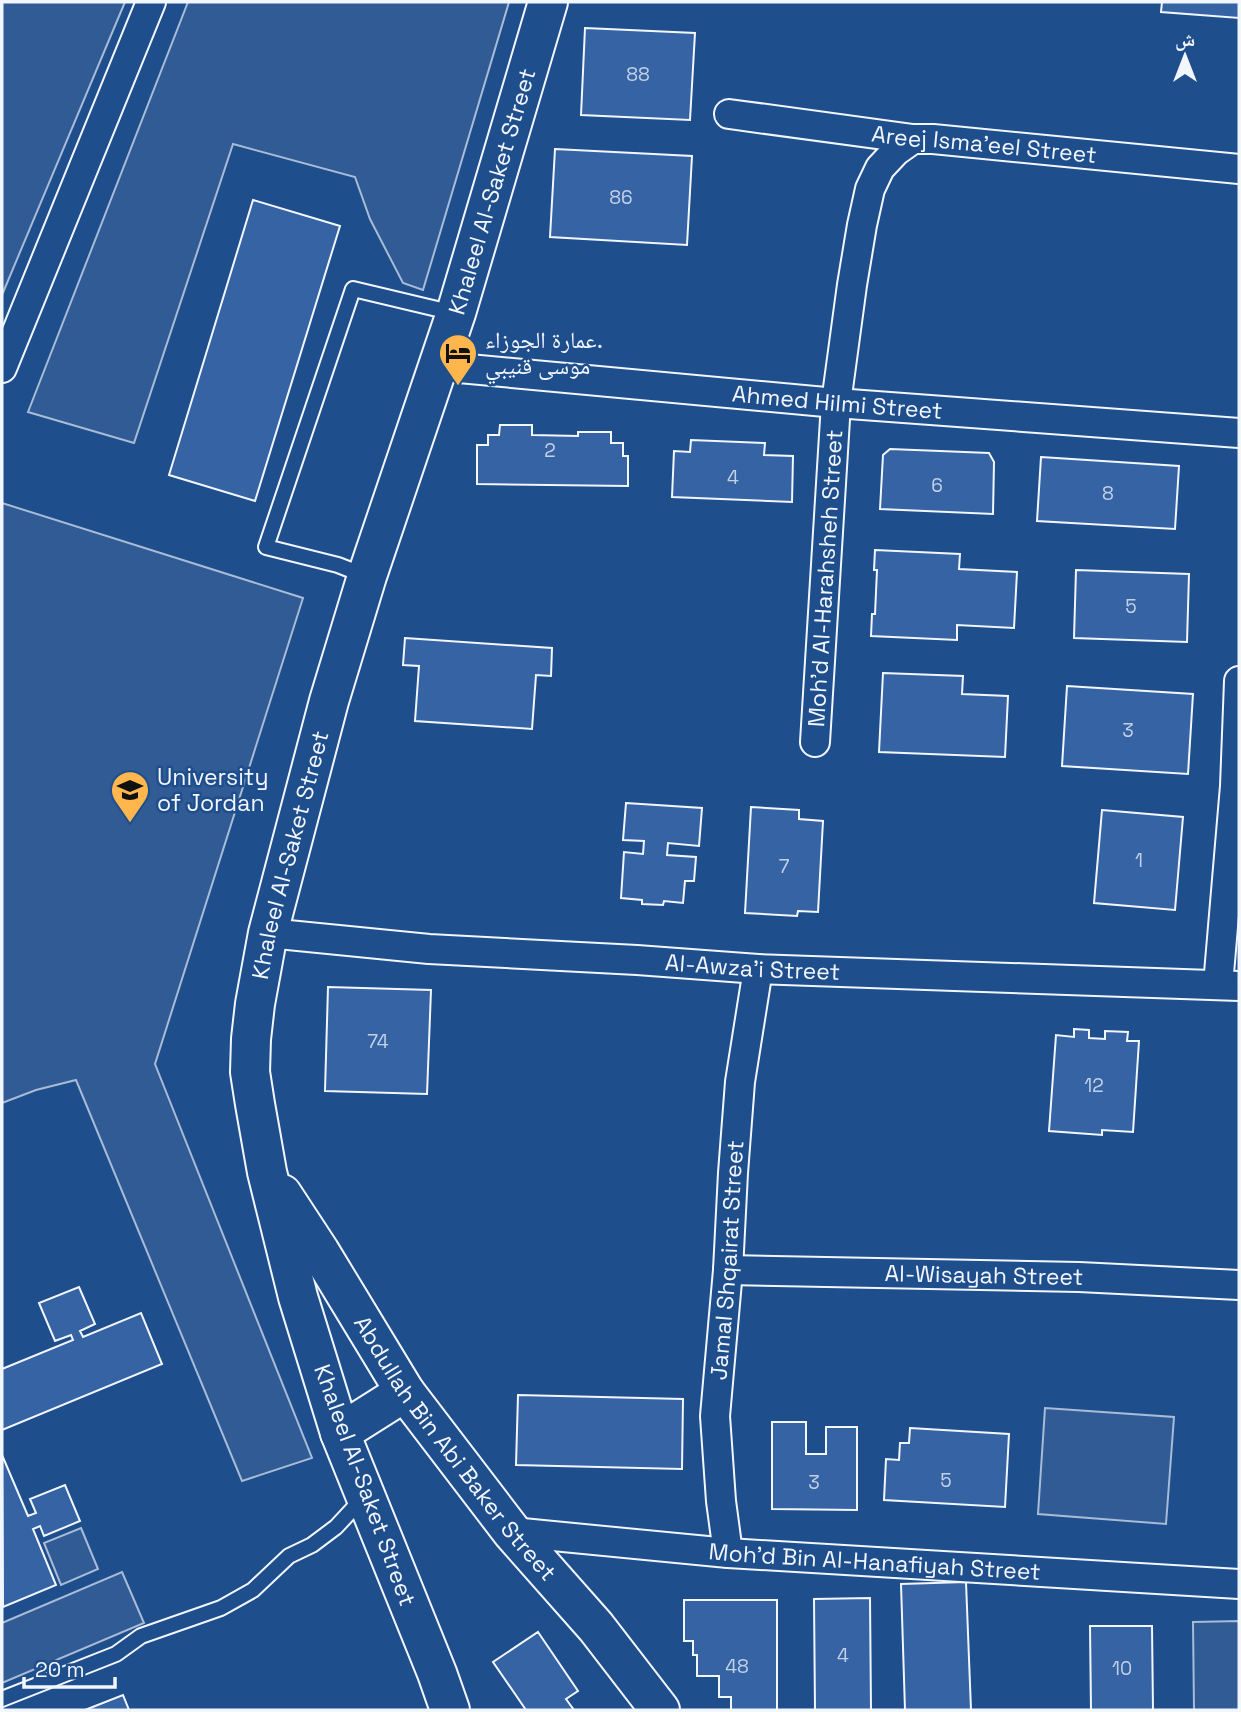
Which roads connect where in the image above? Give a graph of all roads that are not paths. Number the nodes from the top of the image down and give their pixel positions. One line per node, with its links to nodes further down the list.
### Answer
1 (151, 2): 8 (street)
2 (548, 2): 6 (street, Khaleel Al-Saket Street)
3 (729, 114): 4 (street, Areej Isma’eel Street)
4 (913, 139): 5 (street, Areej Isma’eel Street); 9 (street, Moh'd Al-Harahsheh Street)
5 (1239, 169)
6 (456, 313): 7 (street, Khaleel Al-Saket Street); 11 (lane)
7 (437, 366): 9 (street, Ahmed Hilmi Street); 11 (street, Khaleel Al-Saket Street)
8 (2, 368)
9 (836, 403): 10 (street, Ahmed Hilmi Street); 13 (street, Moh'd Al-Harahsheh Street)
10 (1239, 433)
11 (367, 576): 15 (street, Khaleel Al-Saket Street)
12 (1239, 681): 14 (street)
13 (815, 743)
14 (1237, 786): 17 (street)
15 (268, 933): 16 (street, Al-Awza'i Street); 18 (street, Khaleel Al-Saket Street)
16 (758, 969): 17 (street, Al-Awza'i Street); 19 (street, Jamal Shqairat Street)
17 (1228, 986)
18 (267, 1172): 21 (street, Abdullah Bin Abi Baker Street); 22 (street, Khaleel Al-Saket Street)
19 (728, 1270): 20 (street, Al-Wisayah Street); 25 (street, Jamal Shqairat Street)
20 (1239, 1285)
21 (405, 1392): 22 (street); 24 (street, Abdullah Bin Abi Baker Street)
22 (340, 1433): 23 (street, Khaleel Al-Saket Street)
23 (365, 1496): 27 (lane); 28 (street, Khaleel Al-Saket Street)
24 (512, 1532): 25 (street, Moh'd Bin Al-Hanafiyah Street); 29 (street, Abdullah Bin Abi Baker Street)
25 (727, 1553): 26 (street, Moh'd Bin Al-Hanafiyah Street)
26 (1239, 1584)
27 (2, 1699)
28 (450, 1710)
29 (660, 1710)

